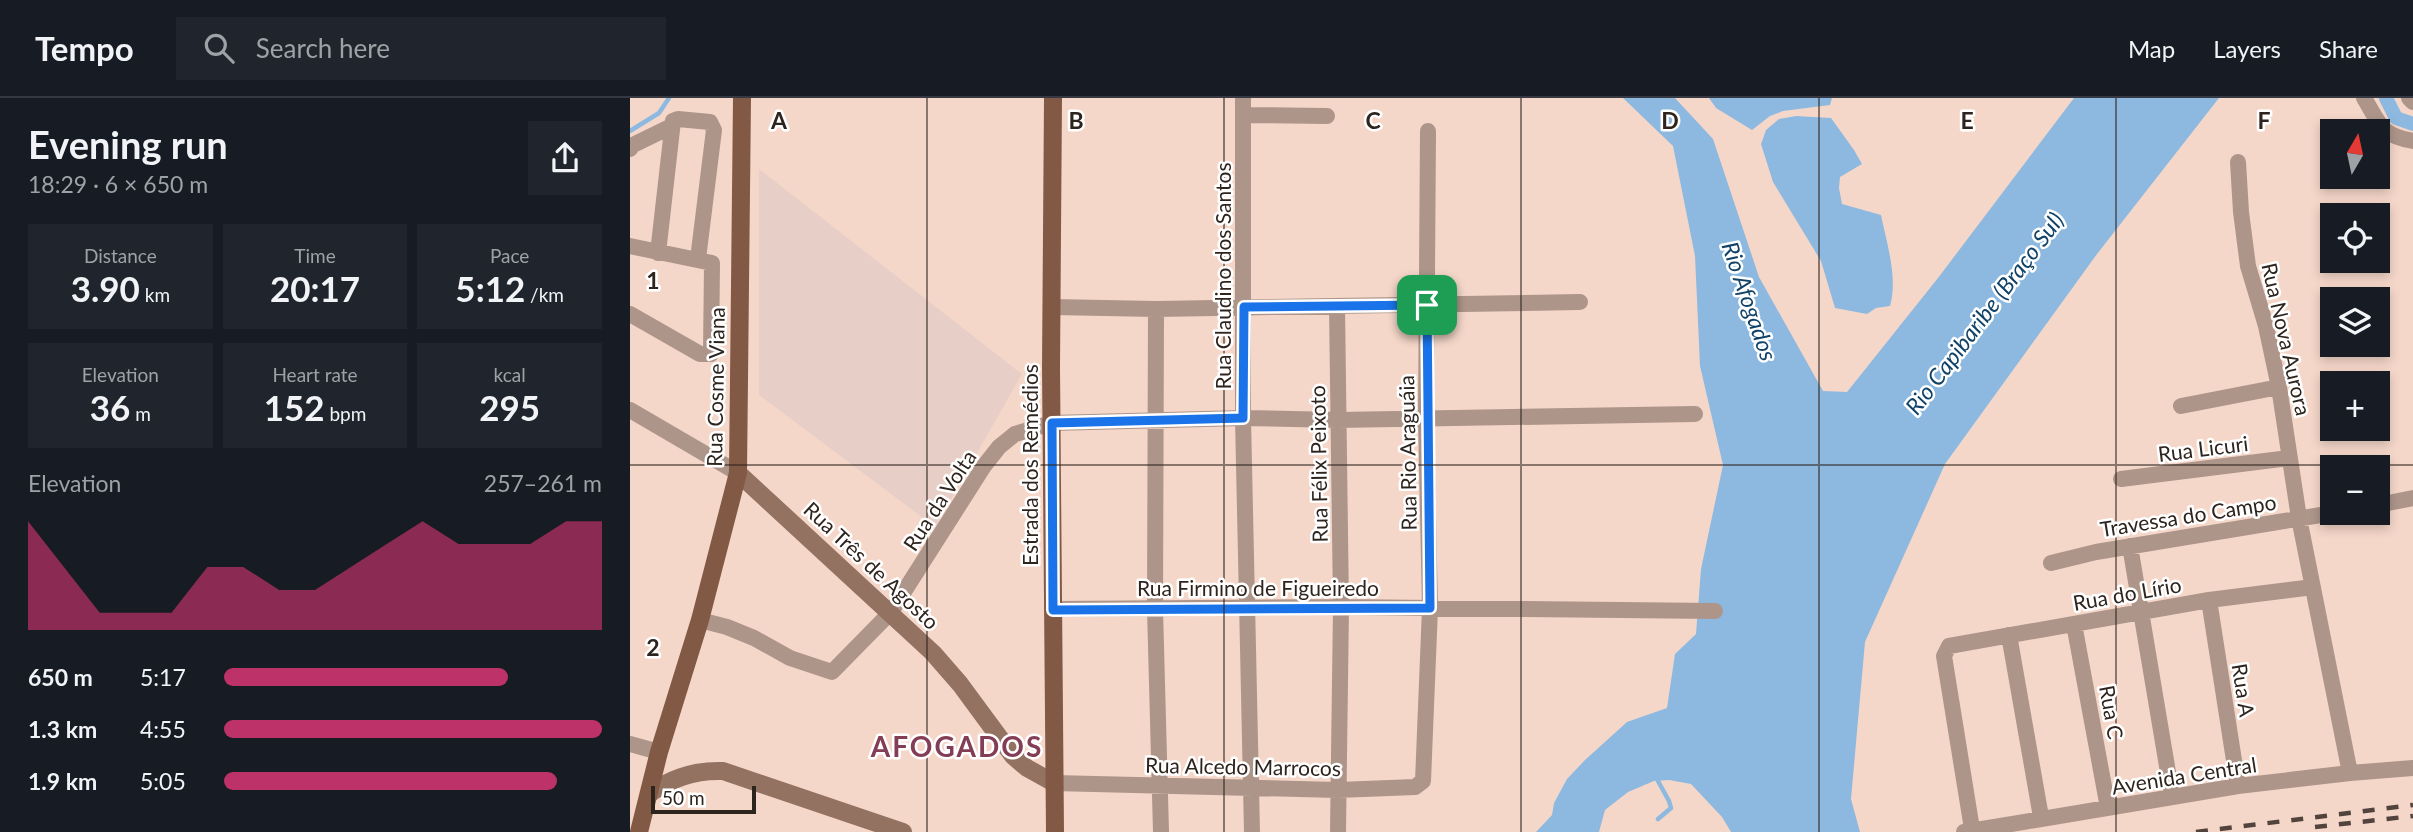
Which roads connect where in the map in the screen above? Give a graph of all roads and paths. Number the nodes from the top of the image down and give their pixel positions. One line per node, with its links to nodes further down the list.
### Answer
1 (742, 98): 34 (main road, Rua Cosme Viana)
2 (1053, 98): 20 (main road, Estrada dos Remédios)
3 (1243, 98): 7 (street, Rua Claudino dos Santos)
4 (2364, 98): 11 (street)
5 (2409, 98): 6 (street)
6 (2413, 102)
7 (1243, 116): 8 (street); 21 (street, Rua Claudino dos Santos)
8 (1327, 116)
9 (672, 125): 12 (street); 15 (street); 16 (street)
10 (1429, 131): 18 (street, Rua Rio Araguáia)
11 (2413, 141)
12 (630, 149)
13 (2238, 162): 24 (street, Rua Nova Aurora)
14 (630, 246): 15 (street)
15 (657, 253): 16 (street)
16 (698, 259): 23 (street)
17 (1580, 302): 18 (street)
18 (1427, 305): 19 (street); 29 (street, Rua Rio Araguáia)
19 (1338, 306): 21 (street); 30 (street, Rua Félix Peixoto)
20 (1052, 307): 22 (street); 32 (main road, Estrada dos Remédios)
21 (1244, 307): 22 (street); 28 (street, Rua Claudino dos Santos)
22 (1156, 309): 31 (street)
23 (630, 314)
24 (2279, 387): 25 (street); 33 (street, Rua Nova Aurora)
25 (2181, 406)
26 (630, 410): 34 (street, Rua Três de Agosto)
27 (1695, 414): 29 (street, Rua da Volta)
28 (1243, 418): 30 (street, Rua da Volta); 31 (street, Rua da Volta); 46 (street, Rua Claudino dos Santos)
29 (1426, 418): 30 (street, Rua da Volta); 47 (street, Rua Rio Araguáia)
30 (1338, 420): 44 (street, Rua Félix Peixoto)
31 (1156, 421): 32 (street, Rua da Volta); 45 (street)
32 (1052, 423): 48 (main road, Estrada dos Remédios); 50 (street, Rua da Volta)
33 (2290, 457): 35 (street, Rua Licuri); 39 (street, Rua Nova Aurora)
34 (738, 472): 50 (main road, Rua Três de Agosto); 52 (main road, Rua Cosme Viana)
35 (2121, 479)
36 (2413, 498): 37 (street)
37 (2390, 503)
38 (2320, 515): 39 (street, Travessa do Campo)
39 (2299, 518): 40 (street, Travessa do Campo); 42 (street, Rua Nova Aurora)
40 (2130, 546): 41 (street, Travessa do Campo); 51 (street)
41 (2051, 563)
42 (2313, 587): 43 (street, Rua do Lírio); 58 (street, Rua Nova Aurora)
43 (2209, 600): 51 (street, Rua do Lírio); 62 (street, Rua A)
44 (1340, 607): 46 (street, Rua Firmino de Figueiredo); 47 (street, Rua Firmino de Figueiredo); 64 (street, Rua Félix Peixoto)
45 (1155, 608): 46 (street, Rua Firmino de Figueiredo); 48 (street, Rua Firmino de Figueiredo); 61 (street)
46 (1248, 608): 63 (street, Rua Claudino dos Santos)
47 (1430, 608): 49 (street, Rua Firmino de Figueiredo); 59 (street, Rua Rio Araguáia)
48 (1053, 610): 60 (main road, Estrada dos Remédios)
49 (1715, 611)
50 (891, 612): 52 (street, Rua da Volta); 60 (main road, Rua Três de Agosto)
51 (2140, 612): 53 (street, Rua do Lírio); 66 (street)
52 (701, 620): 56 (main road, Rua Cosme Viana)
53 (2074, 624): 54 (street, Rua do Lírio); 67 (street, Rua C)
54 (2009, 635): 68 (street); 69 (street, Rua do Lírio)
55 (630, 744): 56 (street)
56 (660, 752): 65 (main road, Rua Cosme Viana)
57 (2413, 768): 58 (street, Avenida Central)
58 (2350, 773): 62 (street, Avenida Central)
59 (1425, 775): 64 (street, Rua Alcedo Marrocos)
60 (1054, 783): 61 (street, Rua Alcedo Marrocos); 72 (main road, Estrada dos Remédios)
61 (1158, 784): 63 (street, Rua Alcedo Marrocos); 73 (street)
62 (2238, 786): 66 (street, Avenida Central)
63 (1250, 788): 64 (street, Rua Alcedo Marrocos); 74 (street, Rua Claudino dos Santos)
64 (1338, 790): 75 (street, Rua Félix Peixoto)
65 (649, 794): 70 (main road, Rua Cosme Viana); 71 (main road)
66 (2172, 796): 67 (street, Avenida Central)
67 (2108, 808): 68 (street, Avenida Central)
68 (2041, 817): 69 (street, Avenida Central)
69 (1968, 830)
70 (639, 832)
71 (903, 832)
72 (1055, 832)
73 (1160, 832)
74 (1252, 832)
75 (1338, 832)

